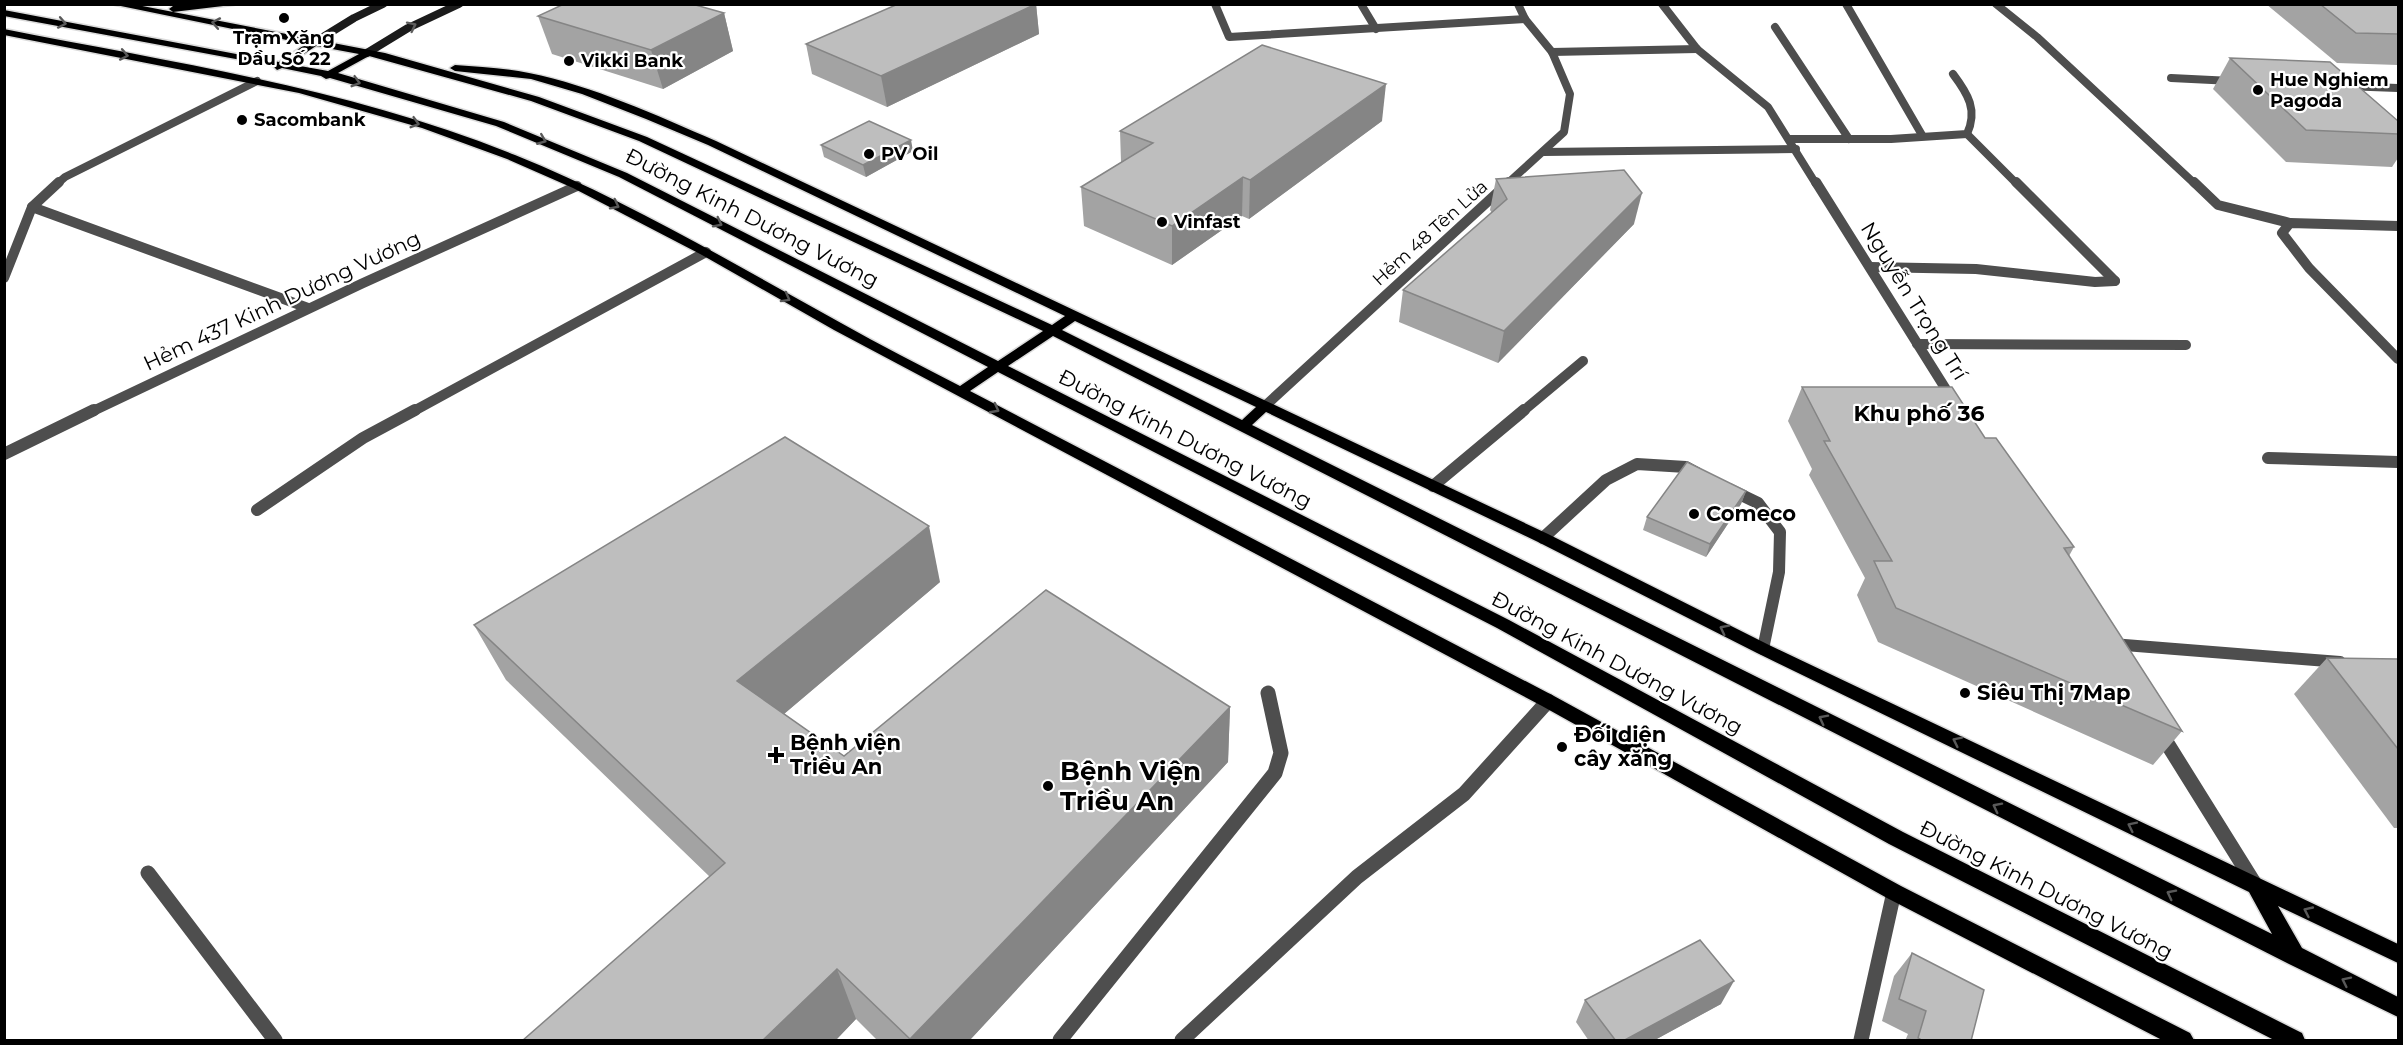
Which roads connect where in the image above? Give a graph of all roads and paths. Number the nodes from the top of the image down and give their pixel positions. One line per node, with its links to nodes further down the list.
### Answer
1 (115, 4): 11 (main road, Đường Kinh Dương Vương)
2 (236, 4): 12 (main road)
3 (383, 4): 18 (main road)
4 (459, 4): 21 (main road, one-way to 4)
5 (1215, 4): 16 (street)
6 (1361, 4): 16 (street)
7 (1518, 4): 14 (street, Hẻm 48 Tên Lửa)
8 (1662, 4): 19 (street, Nguyễn Trọng Trí)
9 (1846, 4): 33 (street)
10 (1996, 4): 39 (street)
11 (132, 6): 12 (main road, Đường Kinh Dương Vương)
12 (152, 10): 18 (main road, Đường Kinh Dương Vương, one-way to 12)
13 (4, 13): 22 (main road, Đường Kinh Dương Vương, one-way to 22)
14 (1525, 20): 16 (street); 20 (street, Hẻm 48 Tên Lửa)
15 (1775, 27): 34 (street)
16 (1376, 29)
17 (4, 32): 27 (main road, one-way to 27)
18 (315, 42): 21 (main road, Đường Kinh Dương Vương); 22 (main road)
19 (1697, 49): 20 (street); 35 (street, Nguyễn Trọng Trí)
20 (1552, 52): 36 (street, Hẻm 48 Tên Lửa)
21 (368, 53): 23 (main road, Đường Kinh Dương Vương); 24 (main road)
22 (281, 64): 24 (main road, Đường Kinh Dương Vương); 27 (main road)
23 (416, 66): 45 (main road, Đường Kinh Dương Vương); 46 (main road, Đường Kinh Dương Vương)
24 (329, 74): 31 (main road); 51 (main road, Đường Kinh Dương Vương, one-way to 51)
25 (1953, 74): 32 (street)
26 (2170, 78): 28 (street)
27 (257, 81): 31 (main road); 38 (street)
28 (2239, 81)
29 (2330, 85): 30 (street)
30 (2398, 88)
31 (300, 90): 37 (main road, one-way to 37)
32 (1968, 134): 33 (street); 42 (street)
33 (1922, 135): 34 (street)
34 (1849, 139): 35 (street)
35 (1792, 144): 36 (street); 42 (street, Nguyễn Trọng Trí)
36 (1543, 152): 53 (street, Hẻm 48 Tên Lửa)
37 (577, 186): 41 (main road, one-way to 41); 44 (street, Hẻm 437 Kinh Dương Vương)
38 (32, 207): 43 (street); 44 (street)
39 (2290, 223): 40 (street); 49 (street)
40 (2398, 226)
41 (705, 252): 52 (main road, one-way to 52); 60 (street)
42 (1870, 267): 47 (street, Nguyễn Trọng Trí)
43 (4, 278)
44 (308, 308): 56 (street, Hẻm 437 Kinh Dương Vương)
45 (1074, 316): 46 (main road); 53 (main road, Đường Kinh Dương Vương)
46 (1052, 330): 51 (main road); 55 (main road, Đường Kinh Dương Vương)
47 (1917, 344): 48 (street); 54 (street, Nguyễn Trọng Trí)
48 (2186, 345)
49 (2398, 359)
50 (1583, 361): 59 (street)
51 (998, 366): 52 (main road); 80 (main road, Đường Kinh Dương Vương)
52 (961, 391): 66 (main road, one-way to 66)
53 (1265, 406): 55 (main road); 59 (main road, Đường Kinh Dương Vương)
54 (1961, 414)
55 (1242, 427): 72 (main road, Đường Kinh Dương Vương, one-way to 55)
56 (4, 454)
57 (2268, 458): 58 (street)
58 (2398, 462)
59 (1433, 486): 61 (main road, Đường Kinh Dương Vương)
60 (257, 510)
61 (1543, 538): 63 (main road, Đường Kinh Dương Vương, one-way to 61); 63 (street)
62 (2105, 644): 64 (street)
63 (1763, 649): 69 (main road, Đường Kinh Dương Vương, one-way to 63)
64 (2352, 662)
65 (1268, 693): 76 (street)
66 (1548, 701): 70 (main road); 77 (street)
67 (2154, 724): 69 (street)
68 (148, 873): 75 (street)
69 (2256, 886): 71 (main road, Đường Kinh Dương Vương, one-way to 69); 72 (main road)
70 (1894, 892): 74 (main road); 78 (street)
71 (2398, 954)
72 (2296, 957): 73 (main road, Đường Kinh Dương Vương, one-way to 72)
73 (2398, 1007)
74 (2155, 1033): 79 (main road)
75 (275, 1041)
76 (1060, 1041)
77 (1182, 1041)
78 (1861, 1041)
79 (2183, 1041)
80 (2295, 1041)

